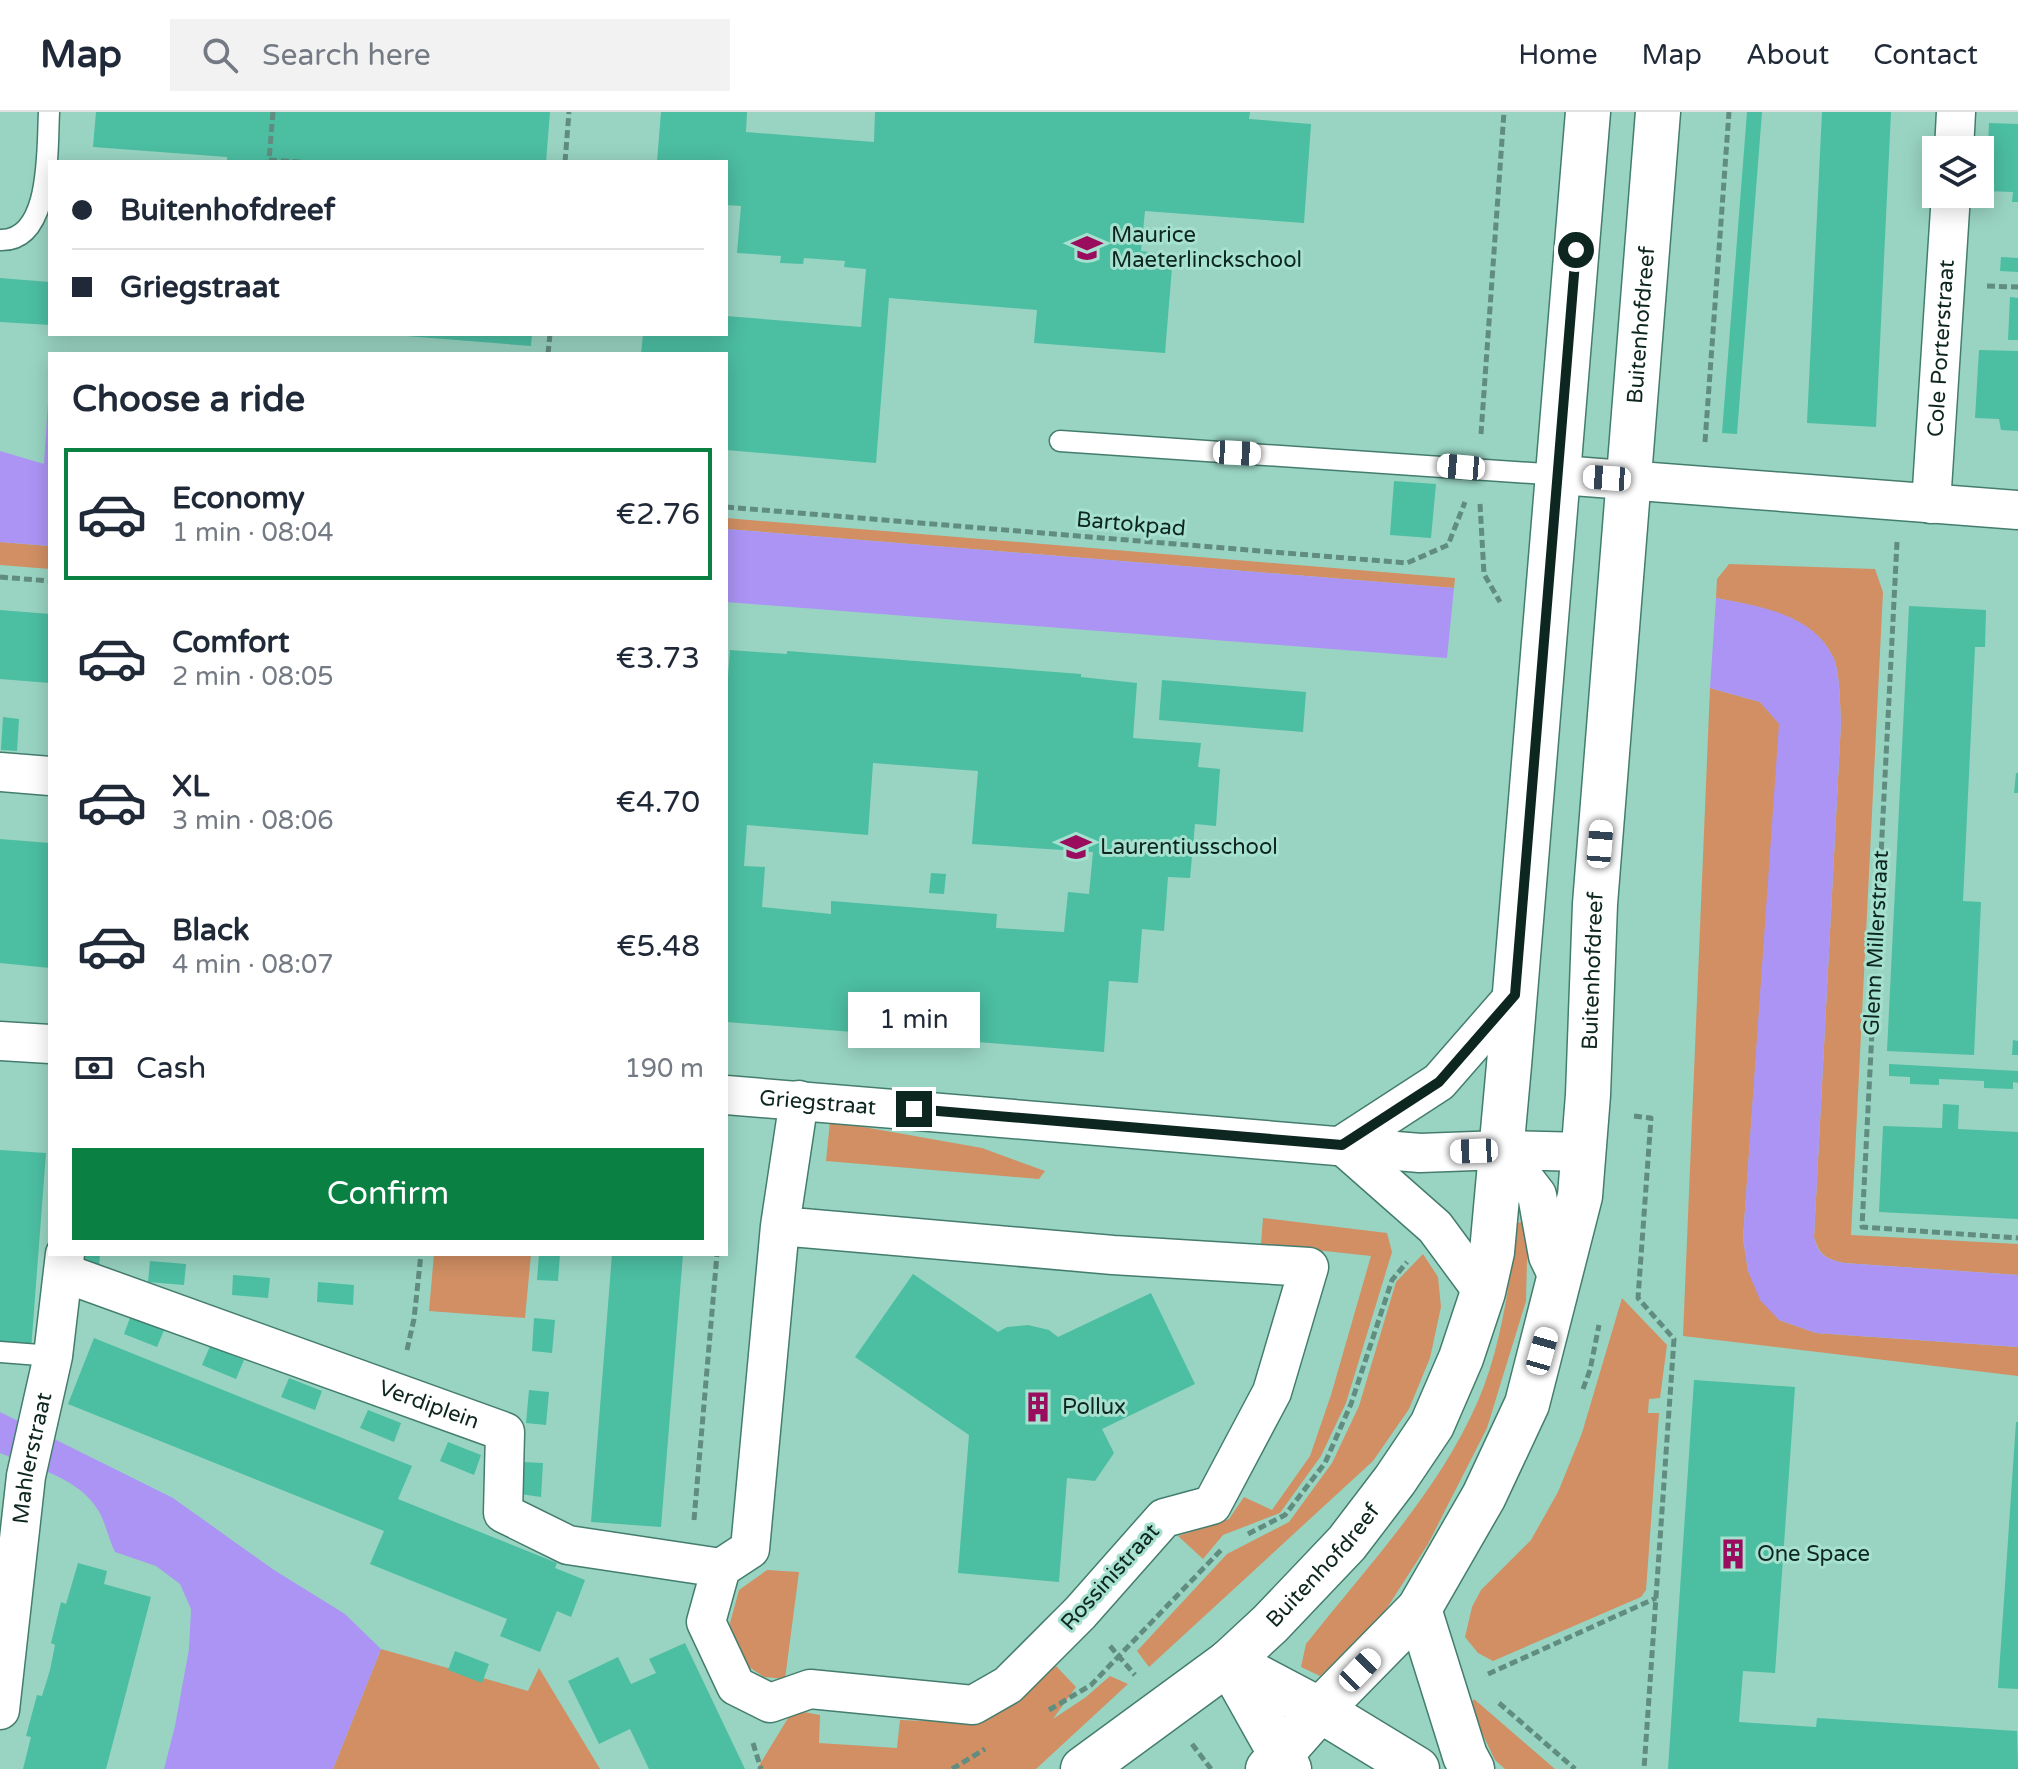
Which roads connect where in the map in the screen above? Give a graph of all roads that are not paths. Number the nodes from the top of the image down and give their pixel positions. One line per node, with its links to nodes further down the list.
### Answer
1 (49, 112): 7 (lane)
2 (1588, 112): 9 (street, Buitenhofdreef)
3 (1658, 112): 10 (street, Buitenhofdreef)
4 (1956, 112): 5 (street)
5 (1955, 136)
6 (1949, 208): 11 (street, Cole Porterstraat)
7 (0, 240)
8 (1060, 441): 9 (lane)
9 (1560, 475): 10 (street); 15 (street, Buitenhofdreef)
10 (1630, 480): 11 (street); 22 (street, Buitenhofdreef)
11 (1916, 503): 12 (street)
12 (2018, 510)
13 (0, 772): 14 (street)
14 (48, 776)
15 (1515, 995): 20 (street); 21 (street, Buitenhofdreef)
16 (0, 1041): 17 (street)
17 (48, 1044)
18 (728, 1095): 19 (street, Griegstraat)
19 (799, 1100): 20 (street, Griegstraat); 23 (street)
20 (1342, 1145): 21 (street, Griegstraat); 26 (street)
21 (1502, 1150): 22 (street, Griegstraat); 25 (street); 26 (street, Buitenhofdreef)
22 (1584, 1152): 25 (street, Buitenhofdreef)
23 (780, 1226): 29 (street); 29 (street, Rossinistraat)
24 (64, 1264): 28 (street, Mahlerstraat); 29 (street, Verdiplein)
25 (1560, 1281): 30 (street, Buitenhofdreef)
26 (1483, 1292): 31 (street, Buitenhofdreef)
27 (0, 1352): 28 (lane)
28 (53, 1356): 32 (street, Mahlerstraat)
29 (706, 1566)
30 (1419, 1609): 33 (street, Buitenhofdreef); 37 (street)
31 (1229, 1662): 33 (street); 34 (street); 35 (street, Buitenhofdreef)
32 (0, 1710)
33 (1320, 1710): 34 (street, Buitenhofdreef); 36 (street)
34 (1279, 1764)
35 (1083, 1769)
36 (1417, 1769)
37 (1472, 1769)

